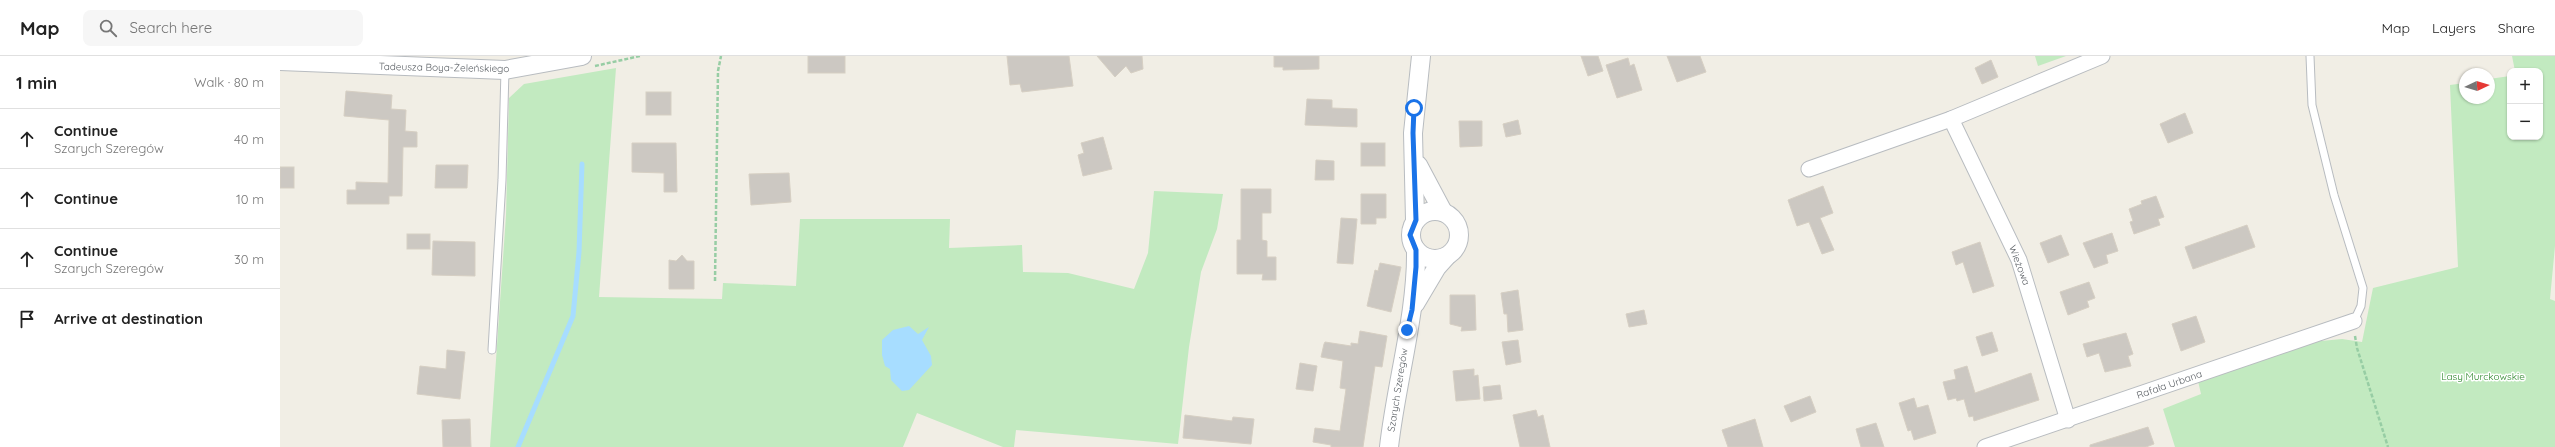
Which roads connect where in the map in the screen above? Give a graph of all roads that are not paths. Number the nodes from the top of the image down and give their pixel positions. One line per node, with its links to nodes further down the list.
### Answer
1 (582, 56): 6 (street, Tadeusza Boya-Żeleńskiego)
2 (1421, 56): 8 (street)
3 (2102, 56): 7 (street)
4 (2310, 56): 15 (lane)
5 (280, 61): 6 (street, Tadeusza Boya-Żeleńskiego)
6 (505, 70): 16 (lane)
7 (1951, 119): 9 (street); 17 (street, Wieżowa)
8 (1414, 158): 10 (street); 11 (street)
9 (1808, 169)
10 (1442, 212): 11 (street); 13 (street)
11 (1416, 220): 12 (street)
12 (1416, 250): 13 (street); 14 (street, Szarych Szeregów)
13 (1446, 256): 14 (street, Szarych Szeregów)
14 (1412, 310): 18 (street, Szarych Szeregów)
15 (2354, 321): 17 (street, Rafała Urbana)
16 (492, 350)
17 (2068, 420): 19 (street, Rafała Urbana)
18 (1388, 447)
19 (1985, 447)

